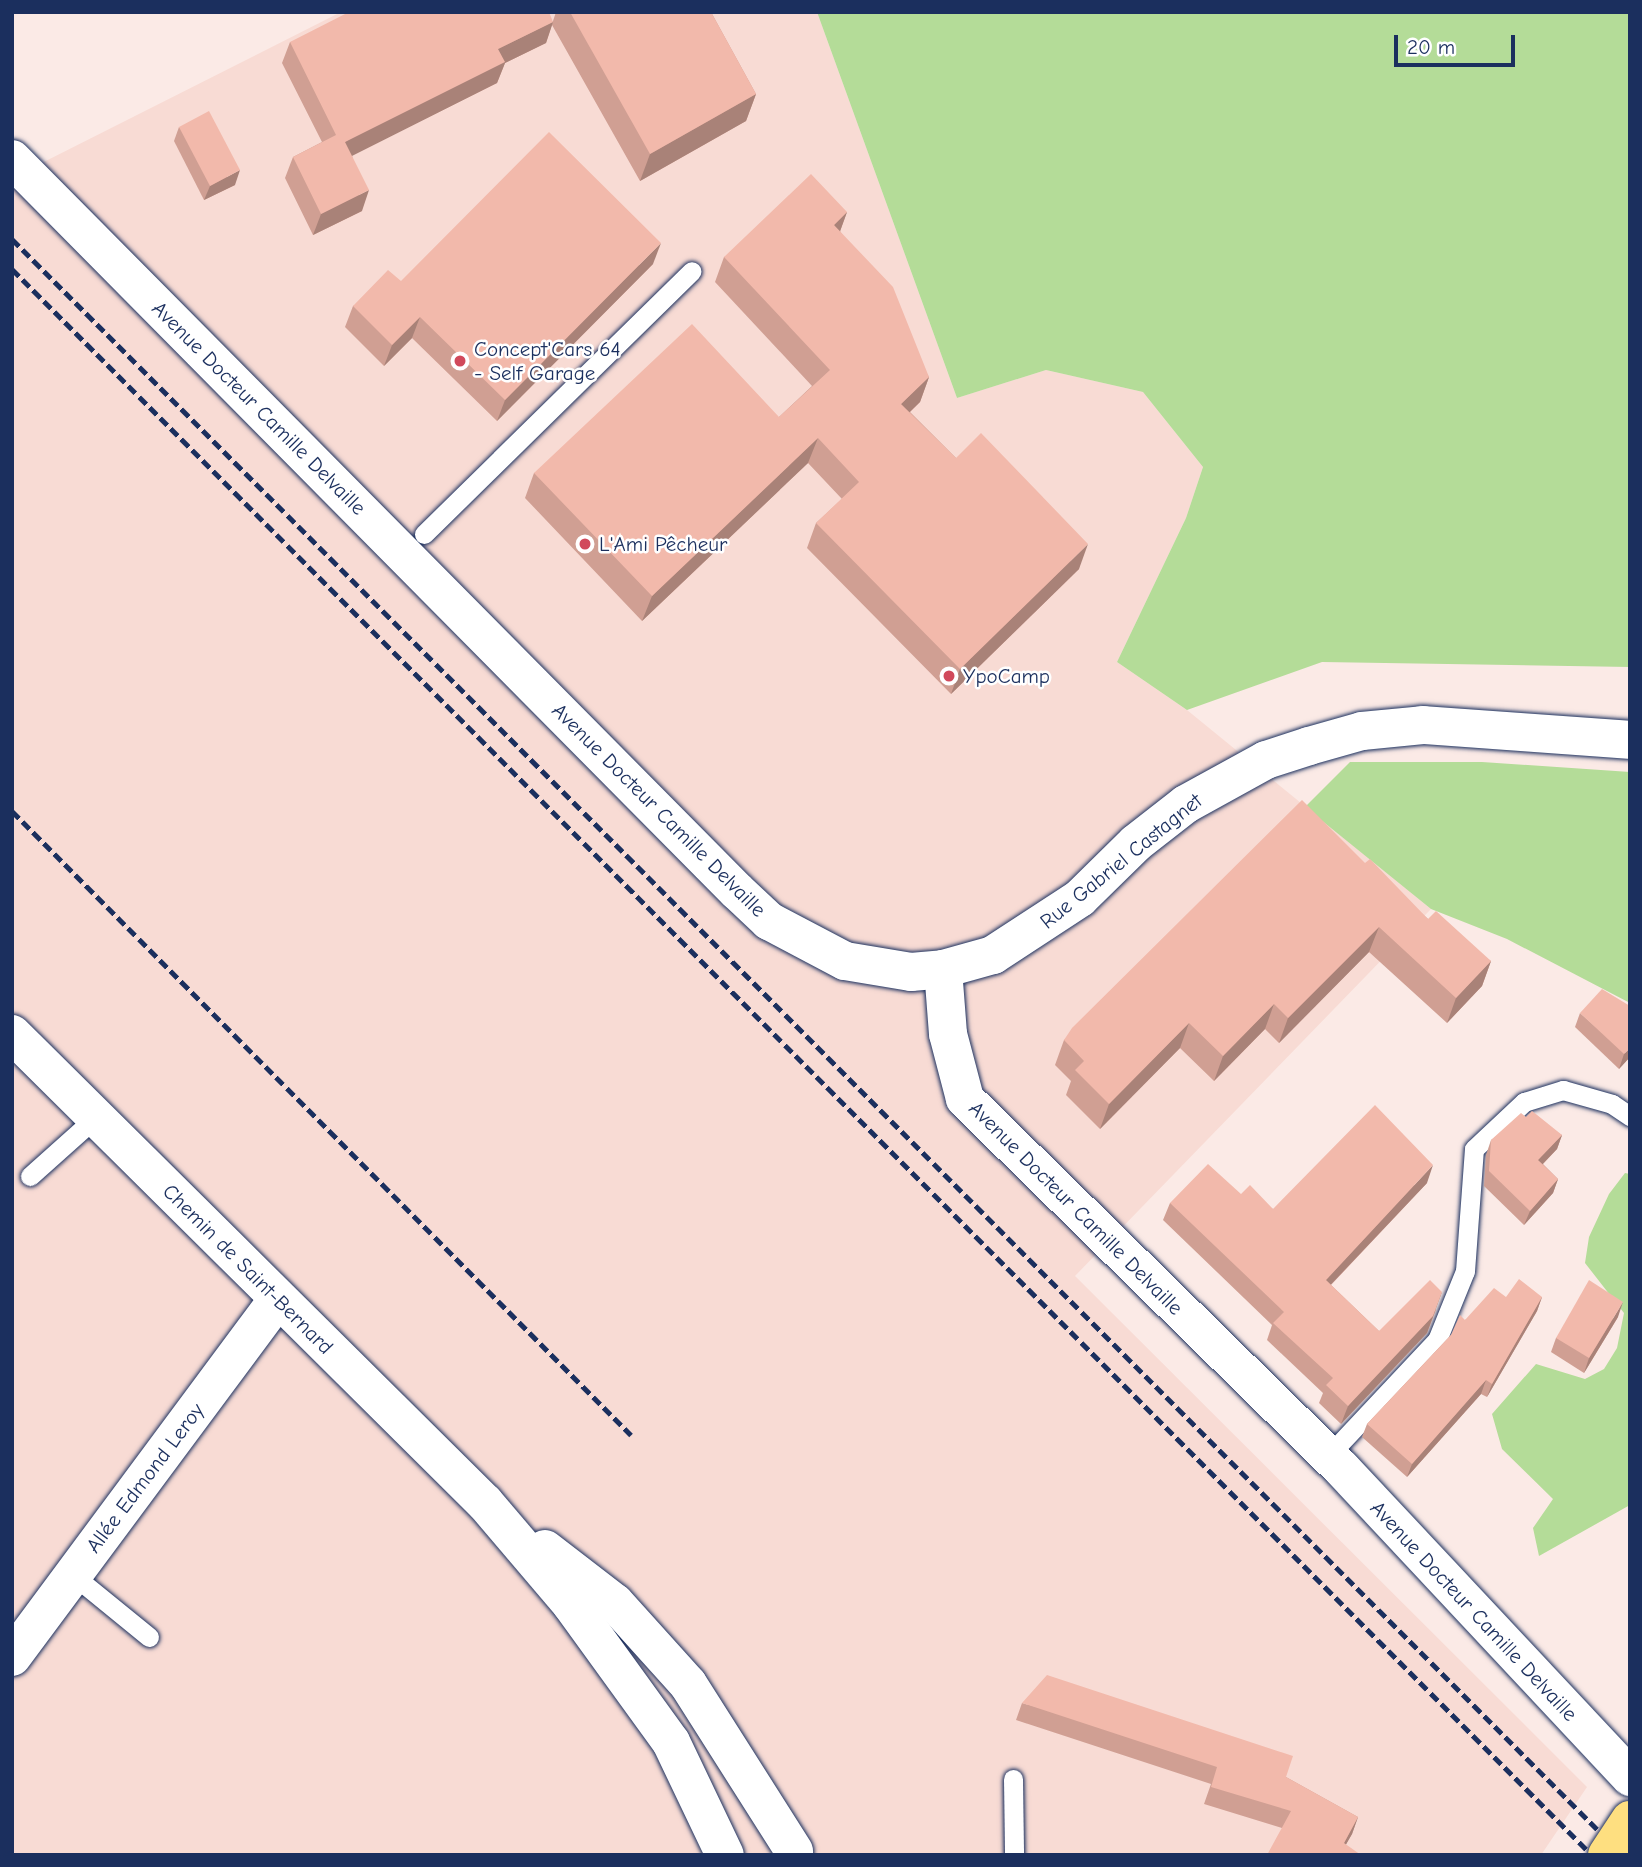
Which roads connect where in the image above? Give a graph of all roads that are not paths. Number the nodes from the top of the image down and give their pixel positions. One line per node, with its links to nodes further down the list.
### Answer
1 (12, 159): 5 (street, Avenue Docteur Camille Delvaille)
2 (692, 271): 3 (lane)
3 (424, 534)
4 (1630, 740): 5 (street, Rue Gabriel Castagnet)
5 (943, 969): 11 (street, Avenue Docteur Camille Delvaille)
6 (17, 1047): 8 (street, Chemin de Saint-Bernard)
7 (1630, 1116): 11 (lane)
8 (96, 1117): 9 (lane); 10 (street, Chemin de Saint-Bernard)
9 (30, 1176)
10 (277, 1300): 12 (street, Chemin de Saint-Bernard); 13 (street, Allée Edmond Leroy)
11 (1328, 1456): 16 (street, Avenue Docteur Camille Delvaille)
12 (485, 1503): 19 (street, Chemin de Saint-Bernard); 20 (street, Chemin de Saint-Bernard)
13 (73, 1575): 14 (lane); 15 (street, Allée Edmond Leroy)
14 (149, 1637)
15 (12, 1657)
16 (1630, 1777)
17 (1013, 1779): 21 (lane)
18 (1630, 1821): 22 (main road, bridge)
19 (792, 1854)
20 (725, 1855)
21 (1014, 1855)
22 (1607, 1855)

